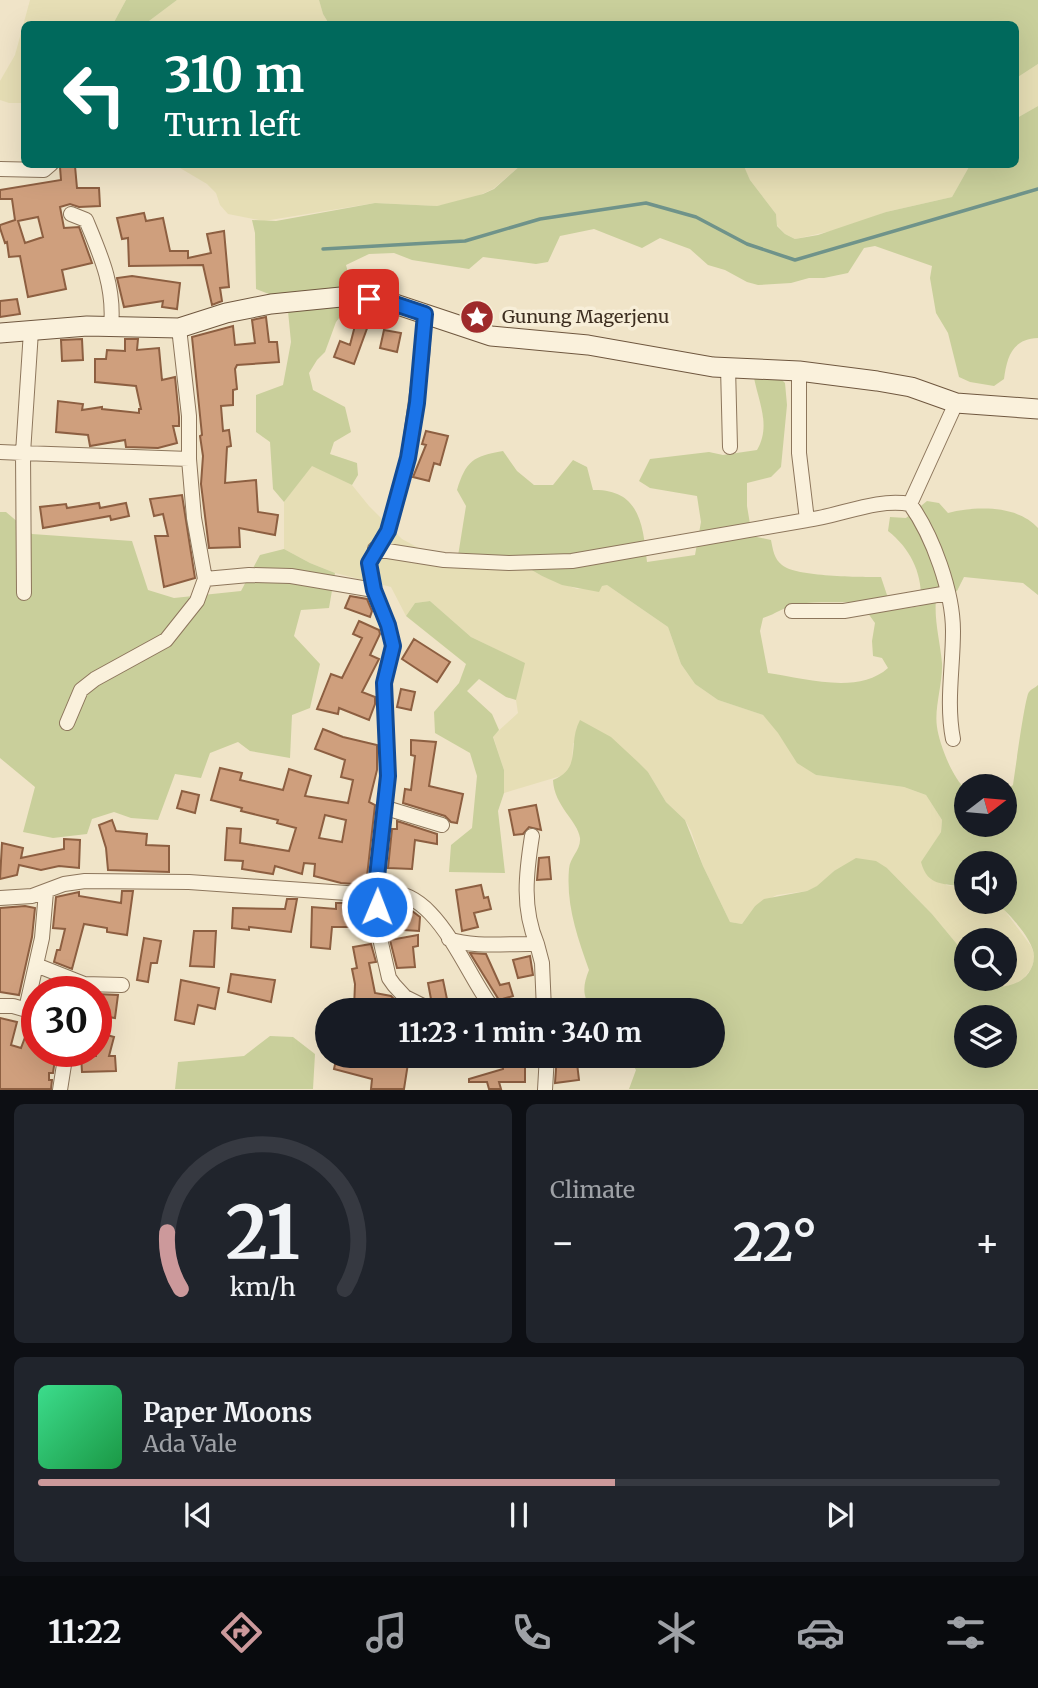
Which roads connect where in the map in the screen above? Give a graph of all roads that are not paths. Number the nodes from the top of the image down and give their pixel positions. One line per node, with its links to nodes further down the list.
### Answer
1 (46, 168): 2 (street)
2 (0, 169)
3 (71, 214): 5 (street)
4 (425, 314): 6 (main road); 9 (main road); 19 (street)
5 (111, 327): 6 (main road); 7 (main road)
6 (180, 328): 16 (street)
7 (31, 331): 8 (main road); 15 (street)
8 (0, 333)
9 (728, 367): 10 (main road); 13 (street)
10 (799, 371): 11 (main road); 18 (street)
11 (956, 403): 12 (main road); 17 (street)
12 (1038, 409)
13 (730, 447)
14 (0, 452): 15 (street)
15 (23, 453): 16 (street); 22 (street)
16 (189, 459): 20 (street)
17 (910, 503): 18 (street); 23 (street)
18 (807, 520): 19 (street)
19 (376, 549): 21 (street)
20 (205, 579): 21 (street); 25 (street)
21 (374, 590): 27 (street)
22 (24, 593)
23 (948, 593): 24 (street); 26 (street)
24 (792, 611)
25 (67, 723)
26 (953, 739)
27 (386, 808): 28 (street); 31 (street)
28 (442, 825)
29 (532, 836): 34 (street)
30 (46, 892): 31 (street); 32 (street); 35 (street)
31 (375, 895): 33 (street); 38 (street)
32 (0, 898)
33 (449, 939): 34 (street); 39 (street)
34 (537, 944): 40 (street)
35 (36, 965): 36 (street); 37 (street)
36 (35, 976)
37 (122, 985)
38 (410, 998)
39 (486, 998)
40 (543, 998)
41 (0, 1006): 42 (street)
42 (21, 1008)
43 (64, 1067): 45 (street)
44 (546, 1068): 46 (street)
45 (60, 1090)
46 (545, 1090)

